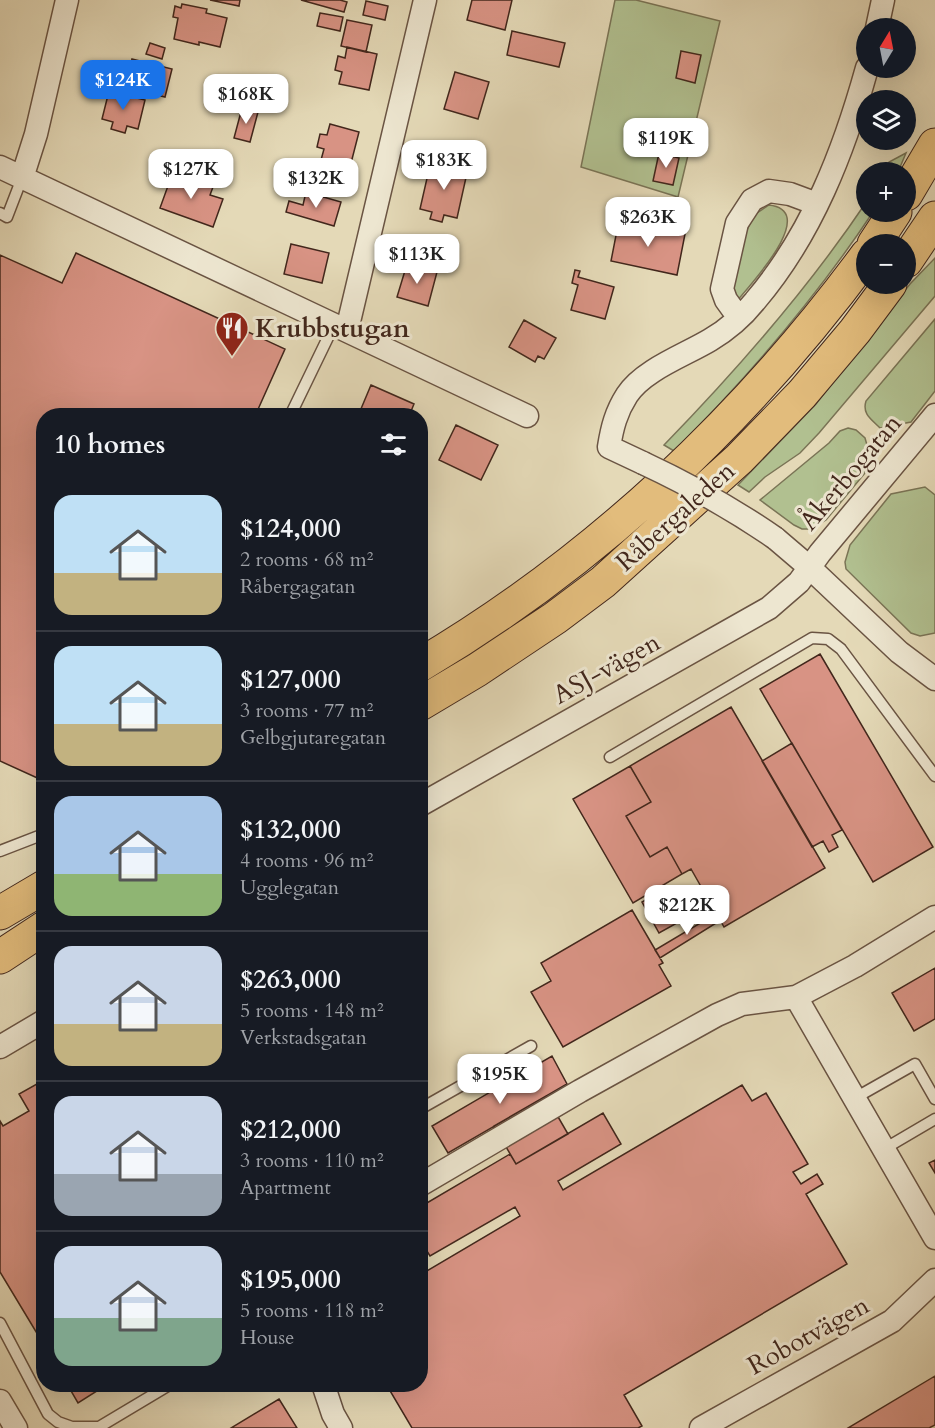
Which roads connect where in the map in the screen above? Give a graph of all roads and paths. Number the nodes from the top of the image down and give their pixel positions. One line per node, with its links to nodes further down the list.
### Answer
1 (67, 0): 9 (street)
2 (425, 0): 17 (street)
3 (883, 0): 4 (street)
4 (878, 18)
5 (864, 78): 10 (street)
6 (935, 145): 8 (main road)
7 (0, 167): 9 (street)
8 (916, 177)
9 (22, 178): 11 (lane); 17 (street)
10 (817, 204): 16 (street); 16 (street)
11 (0, 213)
12 (935, 218): 13 (main road)
13 (916, 246)
14 (856, 270): 22 (main road, Råbergaleden)
15 (883, 294): 24 (main road, Råbergaleden)
16 (739, 318): 21 (street, bridge)
17 (340, 328): 18 (lane); 20 (street)
18 (295, 408)
19 (935, 414): 21 (street, Åkerbogatan)
20 (527, 416)
21 (809, 567): 23 (street); 27 (street, ASJ-vägen)
22 (428, 660)
23 (935, 679)
24 (428, 699)
25 (610, 757): 26 (lane)
26 (935, 776)
27 (428, 800)
28 (36, 837): 29 (lane)
29 (0, 851)
30 (36, 892): 31 (main road)
31 (0, 913)
32 (935, 917): 35 (street)
33 (36, 933): 34 (main road)
34 (0, 957)
35 (796, 997): 39 (street); 44 (street)
36 (36, 1026): 38 (street)
37 (531, 1046): 41 (lane)
38 (0, 1047)
39 (855, 1098): 40 (lane); 43 (street)
40 (935, 1099)
41 (428, 1104)
42 (935, 1119): 43 (lane)
43 (884, 1149): 45 (street)
44 (428, 1180)
45 (935, 1238)
46 (935, 1280): 53 (street, Robotvägen)
47 (0, 1323): 48 (lane)
48 (36, 1391)
49 (36, 1392): 50 (lane)
50 (158, 1392)
51 (326, 1392): 55 (street)
52 (0, 1401): 54 (street)
53 (740, 1419): 56 (street, Robotvägen)
54 (16, 1428)
55 (341, 1428)
56 (701, 1428)

